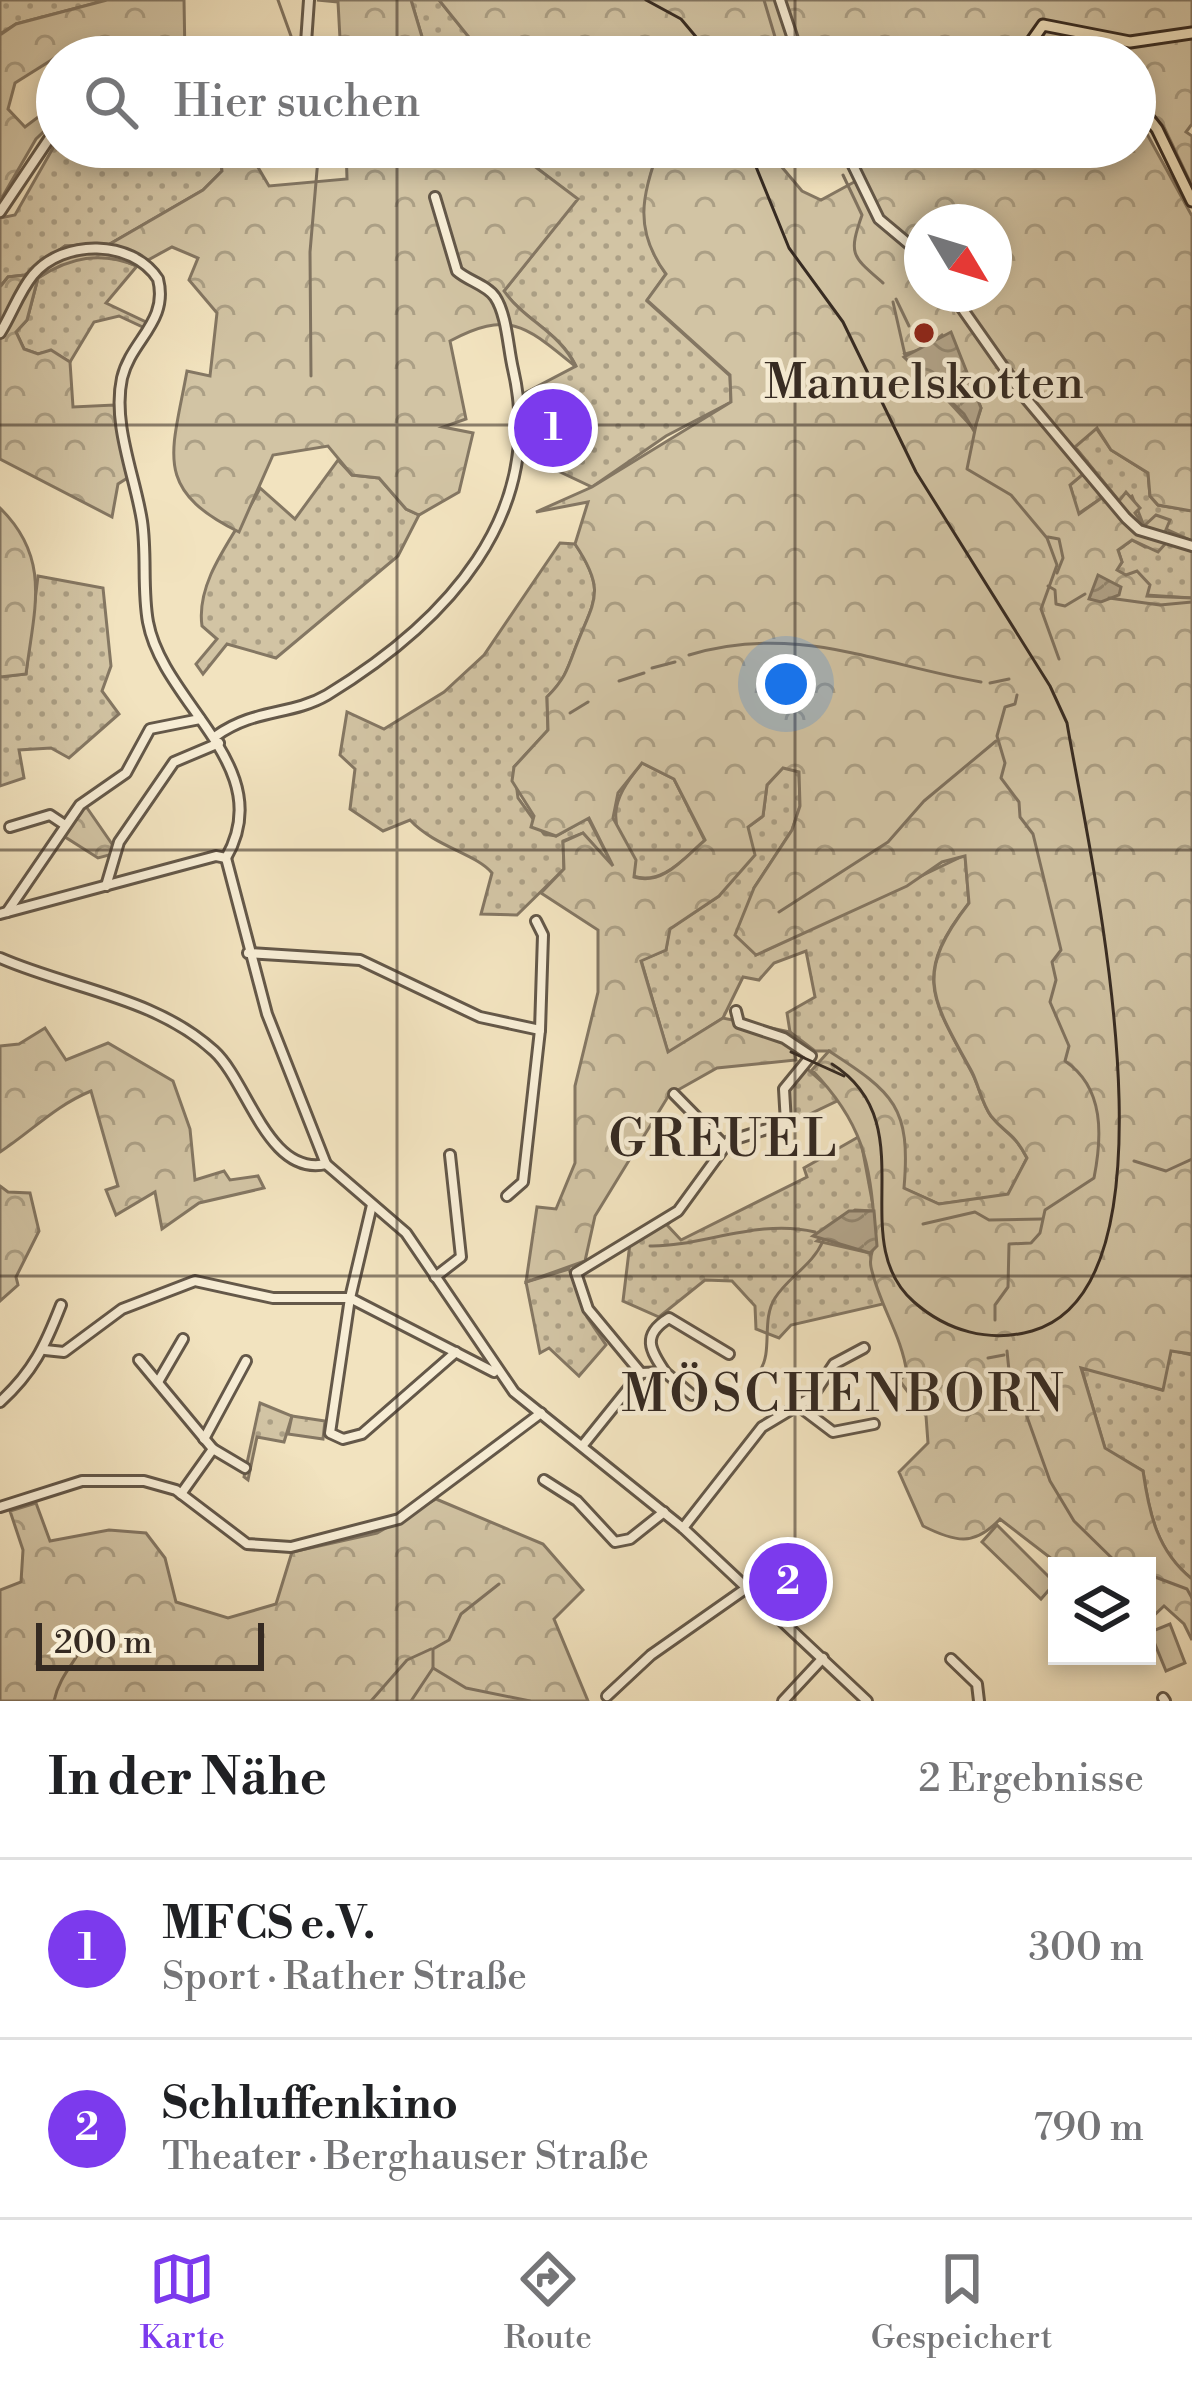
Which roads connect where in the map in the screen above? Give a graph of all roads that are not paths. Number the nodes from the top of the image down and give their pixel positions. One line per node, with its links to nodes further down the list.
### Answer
1 (308, 0): 4 (street)
2 (780, 0): 5 (street)
3 (1192, 34): 8 (main road)
4 (305, 36)
5 (792, 36)
6 (1035, 36): 7 (main road)
7 (1099, 36)
8 (1156, 39)
9 (1156, 128): 13 (main road)
10 (36, 158): 14 (street)
11 (854, 168): 15 (street)
12 (435, 197): 20 (street)
13 (1192, 201)
14 (0, 212)
15 (904, 240)
16 (965, 312): 18 (street)
17 (0, 333): 19 (street)
18 (1192, 546)
19 (202, 718): 20 (street); 21 (street)
20 (217, 739): 23 (street); 24 (street)
21 (64, 825): 22 (street); 25 (street)
22 (10, 827)
23 (226, 858): 24 (street); 27 (street)
24 (106, 886): 25 (street)
25 (3, 913)
26 (536, 921): 30 (street)
27 (248, 952): 30 (street); 34 (street)
28 (0, 958): 34 (street)
29 (736, 1011): 32 (street)
30 (540, 1030): 35 (street)
31 (674, 1094): 32 (street)
32 (725, 1146): 48 (street)
33 (450, 1155): 37 (street)
34 (326, 1164): 36 (street)
35 (507, 1196)
36 (372, 1205): 37 (street); 38 (street)
37 (435, 1277): 49 (street)
38 (350, 1298): 42 (street); 43 (street); 43 (street)
39 (61, 1305): 42 (street)
40 (183, 1339): 50 (street)
41 (864, 1348): 53 (street)
42 (46, 1350): 52 (street)
43 (456, 1352): 49 (street)
44 (729, 1354): 47 (street)
45 (139, 1360): 50 (street)
46 (246, 1361): 56 (street)
47 (665, 1372): 48 (street); 51 (street)
48 (641, 1373): 57 (street)
49 (500, 1375): 54 (street)
50 (158, 1382): 56 (street)
51 (692, 1396)
52 (0, 1402)
53 (796, 1404): 55 (street); 64 (street)
54 (541, 1413): 57 (street); 61 (street)
55 (874, 1424)
56 (204, 1438): 58 (street)
57 (583, 1445): 63 (street)
58 (213, 1449): 59 (street); 61 (street)
59 (245, 1468)
60 (544, 1480): 63 (street)
61 (182, 1494): 62 (street)
62 (0, 1507)
63 (664, 1512): 64 (street)
64 (683, 1528): 65 (street)
65 (748, 1587): 66 (street); 68 (street)
66 (824, 1658): 69 (street); 70 (street)
67 (951, 1659): 71 (street)
68 (607, 1696)
69 (783, 1701)
70 (867, 1701)
71 (979, 1701)

